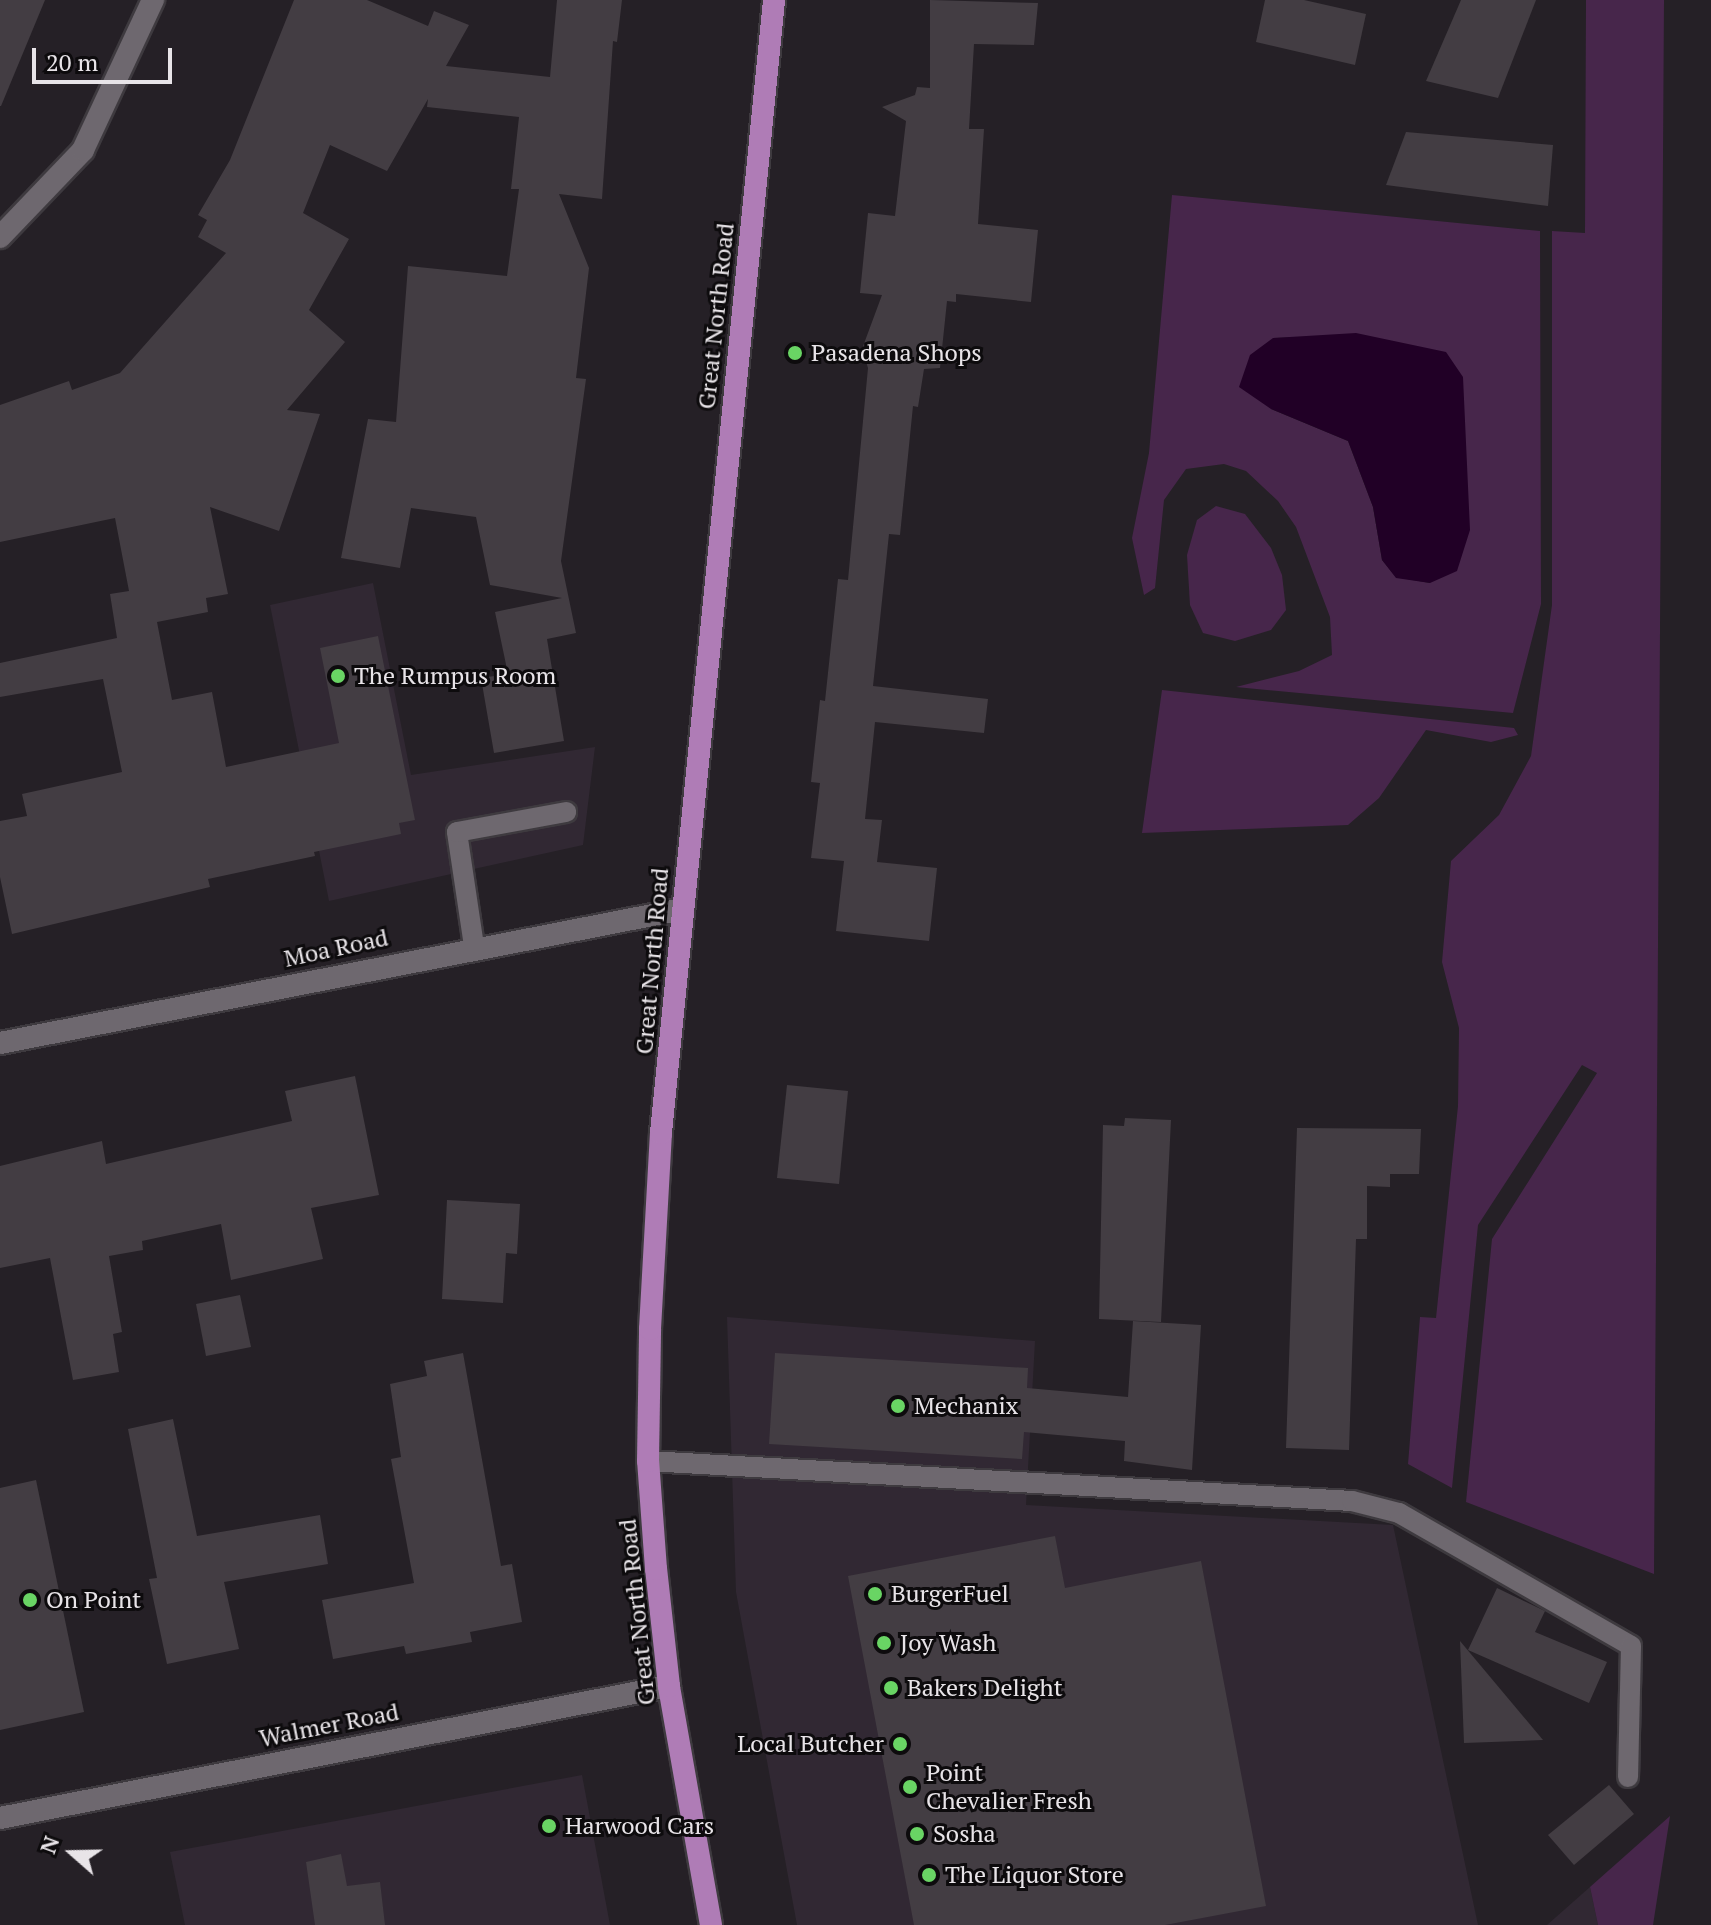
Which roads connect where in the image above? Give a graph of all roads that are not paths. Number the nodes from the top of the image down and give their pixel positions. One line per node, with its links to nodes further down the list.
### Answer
1 (153, 0): 3 (street)
2 (774, 0): 5 (main road, Great North Road)
3 (0, 237)
4 (566, 812): 6 (lane)
5 (683, 909): 6 (street, Moa Road); 8 (main road, Great North Road)
6 (474, 946): 7 (street, Moa Road)
7 (0, 1043)
8 (648, 1461): 9 (main road, Great North Road); 10 (lane)
9 (669, 1686): 11 (street, Walmer Road); 12 (main road, Great North Road)
10 (1628, 1777)
11 (0, 1818)
12 (711, 1925)

